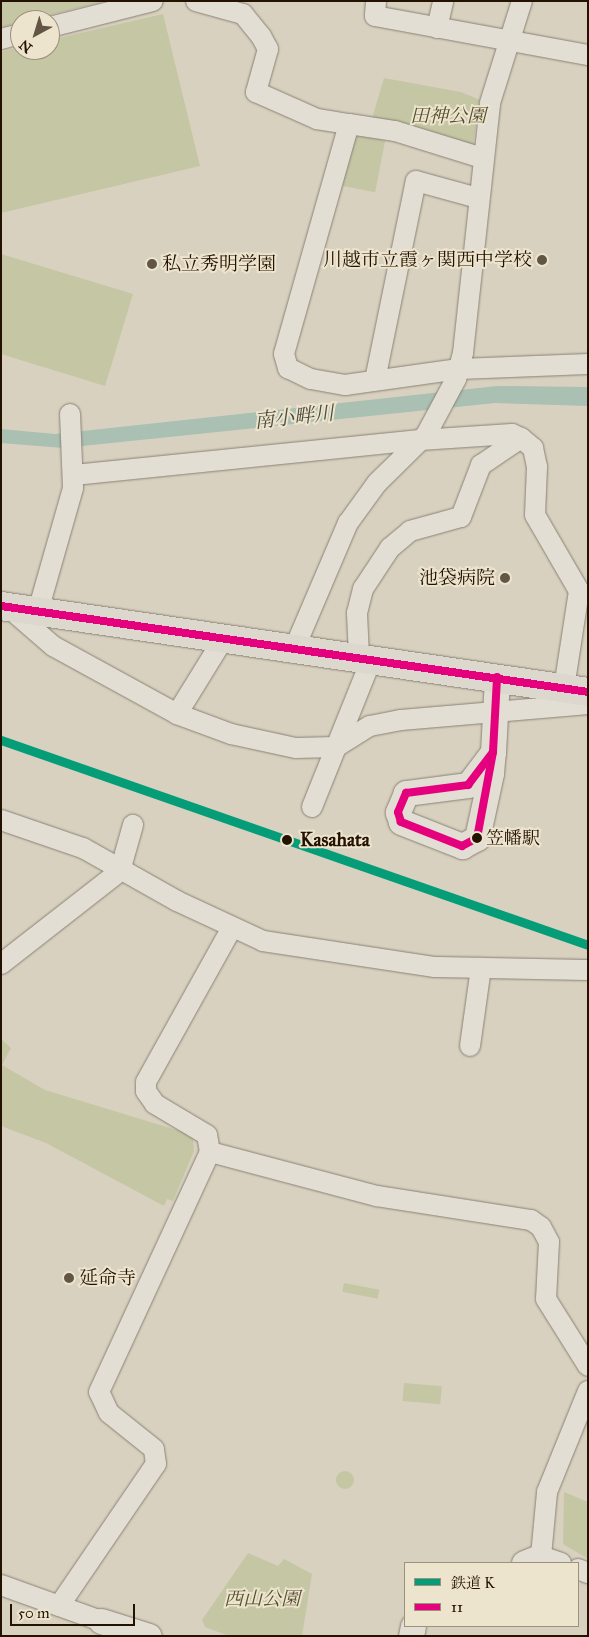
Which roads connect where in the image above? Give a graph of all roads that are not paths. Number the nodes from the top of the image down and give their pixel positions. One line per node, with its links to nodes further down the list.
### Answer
1 (153, 1): 6 (street)
2 (196, 1): 10 (street)
3 (376, 1): 7 (street)
4 (443, 1): 7 (street)
5 (522, 1): 8 (street)
6 (60, 24)
7 (437, 28): 8 (street)
8 (508, 39): 9 (street); 11 (street)
9 (588, 55)
10 (349, 124): 11 (street); 15 (street)
11 (482, 158): 12 (street)
12 (478, 198): 14 (street); 15 (street)
13 (588, 364): 14 (street)
14 (458, 374): 15 (street); 17 (street)
15 (375, 380)
16 (70, 414): 19 (street)
17 (423, 438): 18 (street); 19 (street); 23 (street)
18 (521, 438): 24 (street); 26 (street)
19 (74, 474): 21 (street)
20 (5, 607): 21 (main road); 28 (street)
21 (38, 611): 22 (main road)
22 (224, 638): 23 (main road); 28 (street)
23 (294, 647): 24 (main road)
24 (365, 657): 25 (main road); 30 (street)
25 (497, 677): 26 (main road); 29 (street)
26 (576, 690)
27 (588, 704): 29 (street)
28 (177, 714): 30 (street)
29 (495, 715): 30 (street); 31 (street)
30 (336, 747): 32 (street)
31 (493, 752)
32 (312, 807)
33 (1, 820): 35 (street)
34 (133, 825): 35 (street)
35 (120, 871): 36 (street); 37 (street)
36 (231, 929): 38 (street); 41 (street)
37 (1, 964)
38 (480, 968): 39 (street); 40 (street)
39 (588, 970)
40 (470, 1046)
41 (210, 1152): 42 (street); 46 (street)
42 (588, 1366)
43 (588, 1391): 44 (street)
44 (542, 1561)
45 (1, 1585): 46 (street)
46 (59, 1606): 47 (street)
47 (101, 1622): 48 (street)
48 (149, 1636)

